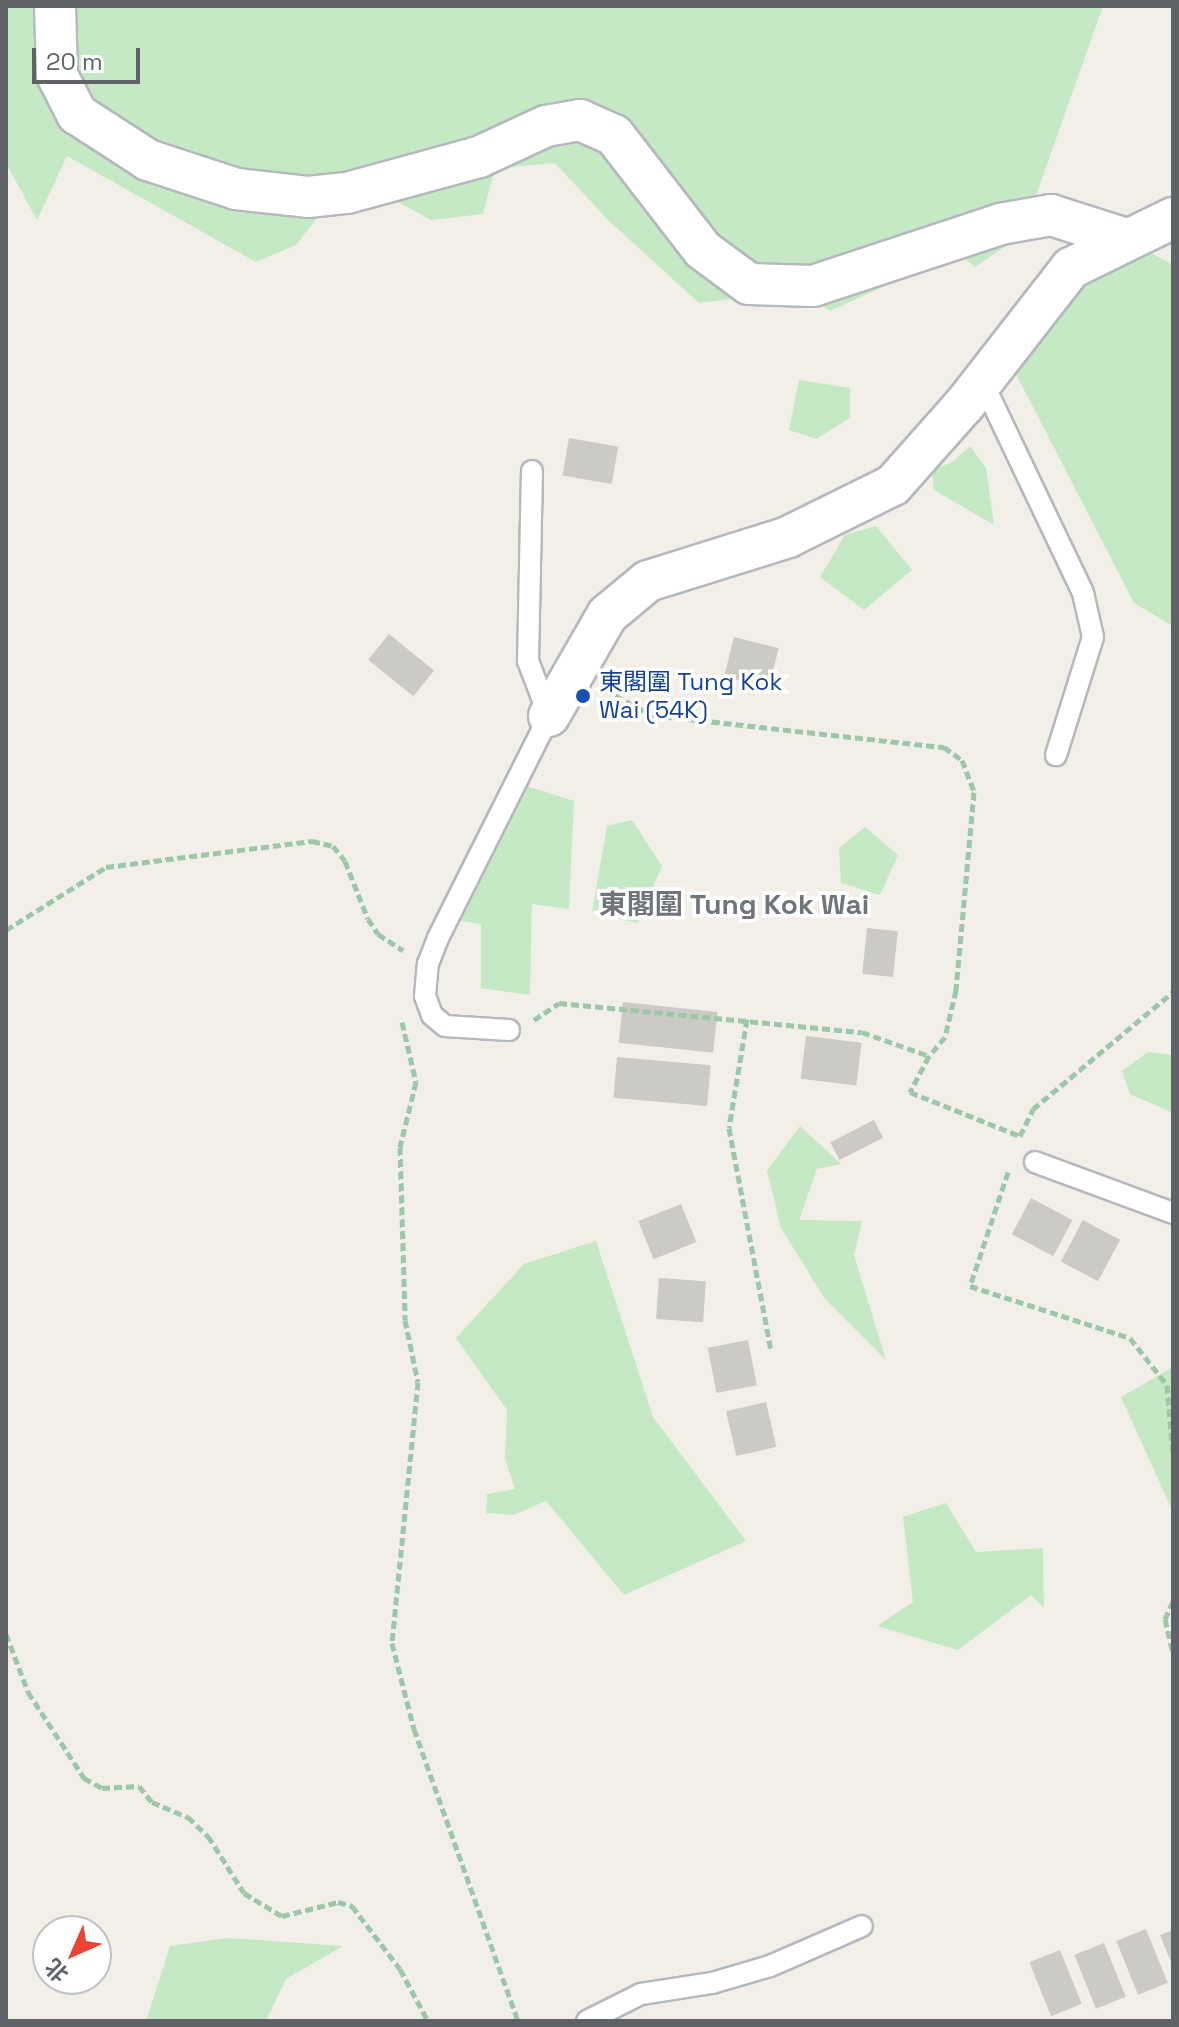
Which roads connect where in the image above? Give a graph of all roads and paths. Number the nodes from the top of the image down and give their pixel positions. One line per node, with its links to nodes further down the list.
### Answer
1 (55, 6): 3 (street)
2 (1173, 218): 3 (street)
3 (1123, 238): 4 (street)
4 (982, 381): 6 (street); 8 (lane)
5 (532, 471): 7 (lane)
6 (575, 669): 7 (street); 14 (path)
7 (549, 716): 10 (lane)
8 (1056, 755)
9 (6, 930): 10 (path)
10 (428, 964): 13 (lane)
11 (1173, 992): 16 (path)
12 (747, 1019): 13 (path); 14 (path); 21 (path)
13 (509, 1030)
14 (929, 1056): 16 (path)
15 (416, 1082): 28 (path)
16 (1020, 1136): 17 (path)
17 (1015, 1150)
18 (1035, 1162): 20 (lane)
19 (1011, 1163): 22 (path)
20 (1173, 1213)
21 (771, 1350)
22 (1173, 1456)
23 (1173, 1601): 25 (path)
24 (6, 1634): 27 (path)
25 (1173, 1654)
26 (862, 1926): 29 (lane)
27 (428, 2021)
28 (518, 2021)
29 (587, 2021)

